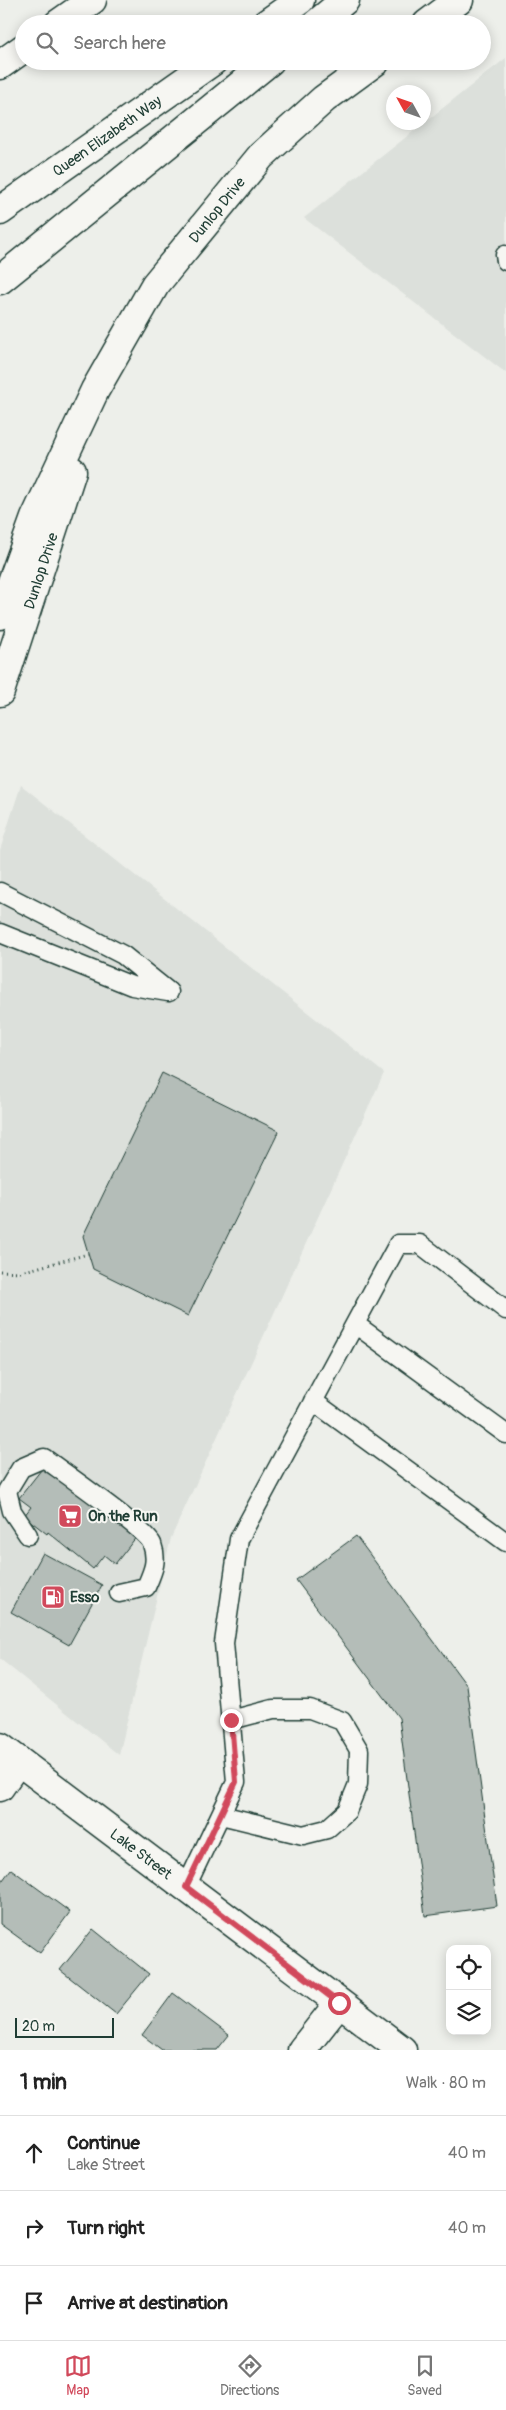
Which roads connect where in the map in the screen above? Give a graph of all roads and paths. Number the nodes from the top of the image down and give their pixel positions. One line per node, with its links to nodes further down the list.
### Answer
1 (92, 0): 5 (main road)
2 (300, 0): 6 (main road)
3 (345, 0): 7 (main road)
4 (459, 0): 8 (main road)
5 (71, 15)
6 (279, 15)
7 (327, 15)
8 (439, 15)
9 (15, 54): 10 (main road)
10 (0, 65)
11 (200, 70): 14 (main road, Queen Elizabeth Way)
12 (259, 70): 15 (main road)
13 (364, 70): 16 (main road, Dunlop Drive)
14 (0, 211)
15 (0, 280)
16 (95, 390): 17 (main road, Dunlop Drive); 18 (main road, Dunlop Drive)
17 (0, 615)
18 (0, 692)
19 (0, 892): 20 (lane)
20 (0, 933)
21 (88, 1254): 22 (path)
22 (0, 1271)
23 (506, 1310): 24 (lane)
24 (355, 1324): 25 (lane); 26 (lane)
25 (313, 1401): 28 (lane); 30 (lane)
26 (506, 1434)
27 (28, 1535): 29 (lane)
28 (506, 1542)
29 (119, 1593)
30 (231, 1720): 33 (lane); 33 (lane)
31 (9, 1754): 32 (main road); 34 (main road, Lake Street)
32 (0, 1787)
33 (221, 1814): 34 (lane)
34 (186, 1887): 35 (main road, Lake Street)
35 (339, 2003): 36 (main road); 37 (main road, Lake Street)
36 (302, 2050)
37 (402, 2050)

